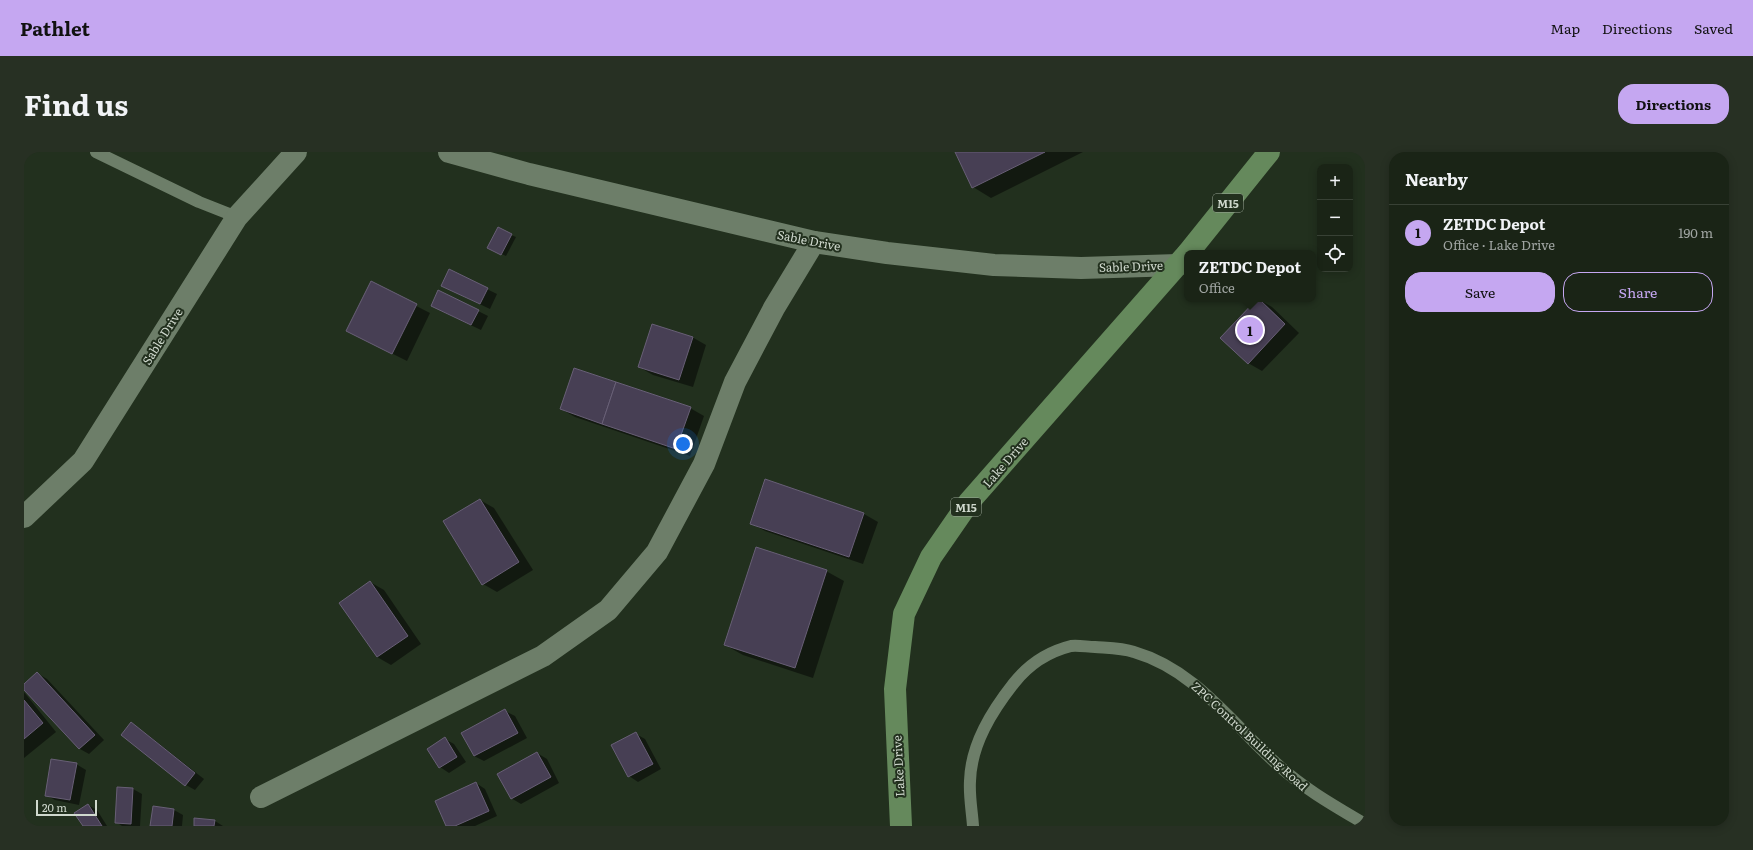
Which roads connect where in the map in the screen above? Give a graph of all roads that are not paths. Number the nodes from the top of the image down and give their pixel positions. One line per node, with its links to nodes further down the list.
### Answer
1 (96, 152): 5 (lane)
2 (296, 152): 5 (street, Sable Drive)
3 (449, 152): 6 (street, Sable Drive)
4 (1269, 152): 7 (main road, Lake Drive / M15)
5 (237, 217): 9 (street, Sable Drive)
6 (814, 242): 8 (street, Sable Drive); 10 (street)
7 (1190, 250)
8 (1184, 257): 12 (main road, Lake Drive / M15)
9 (24, 517)
10 (261, 797)
11 (1365, 824): 13 (lane, ZPC Control Building Road)
12 (901, 826)
13 (973, 826)

